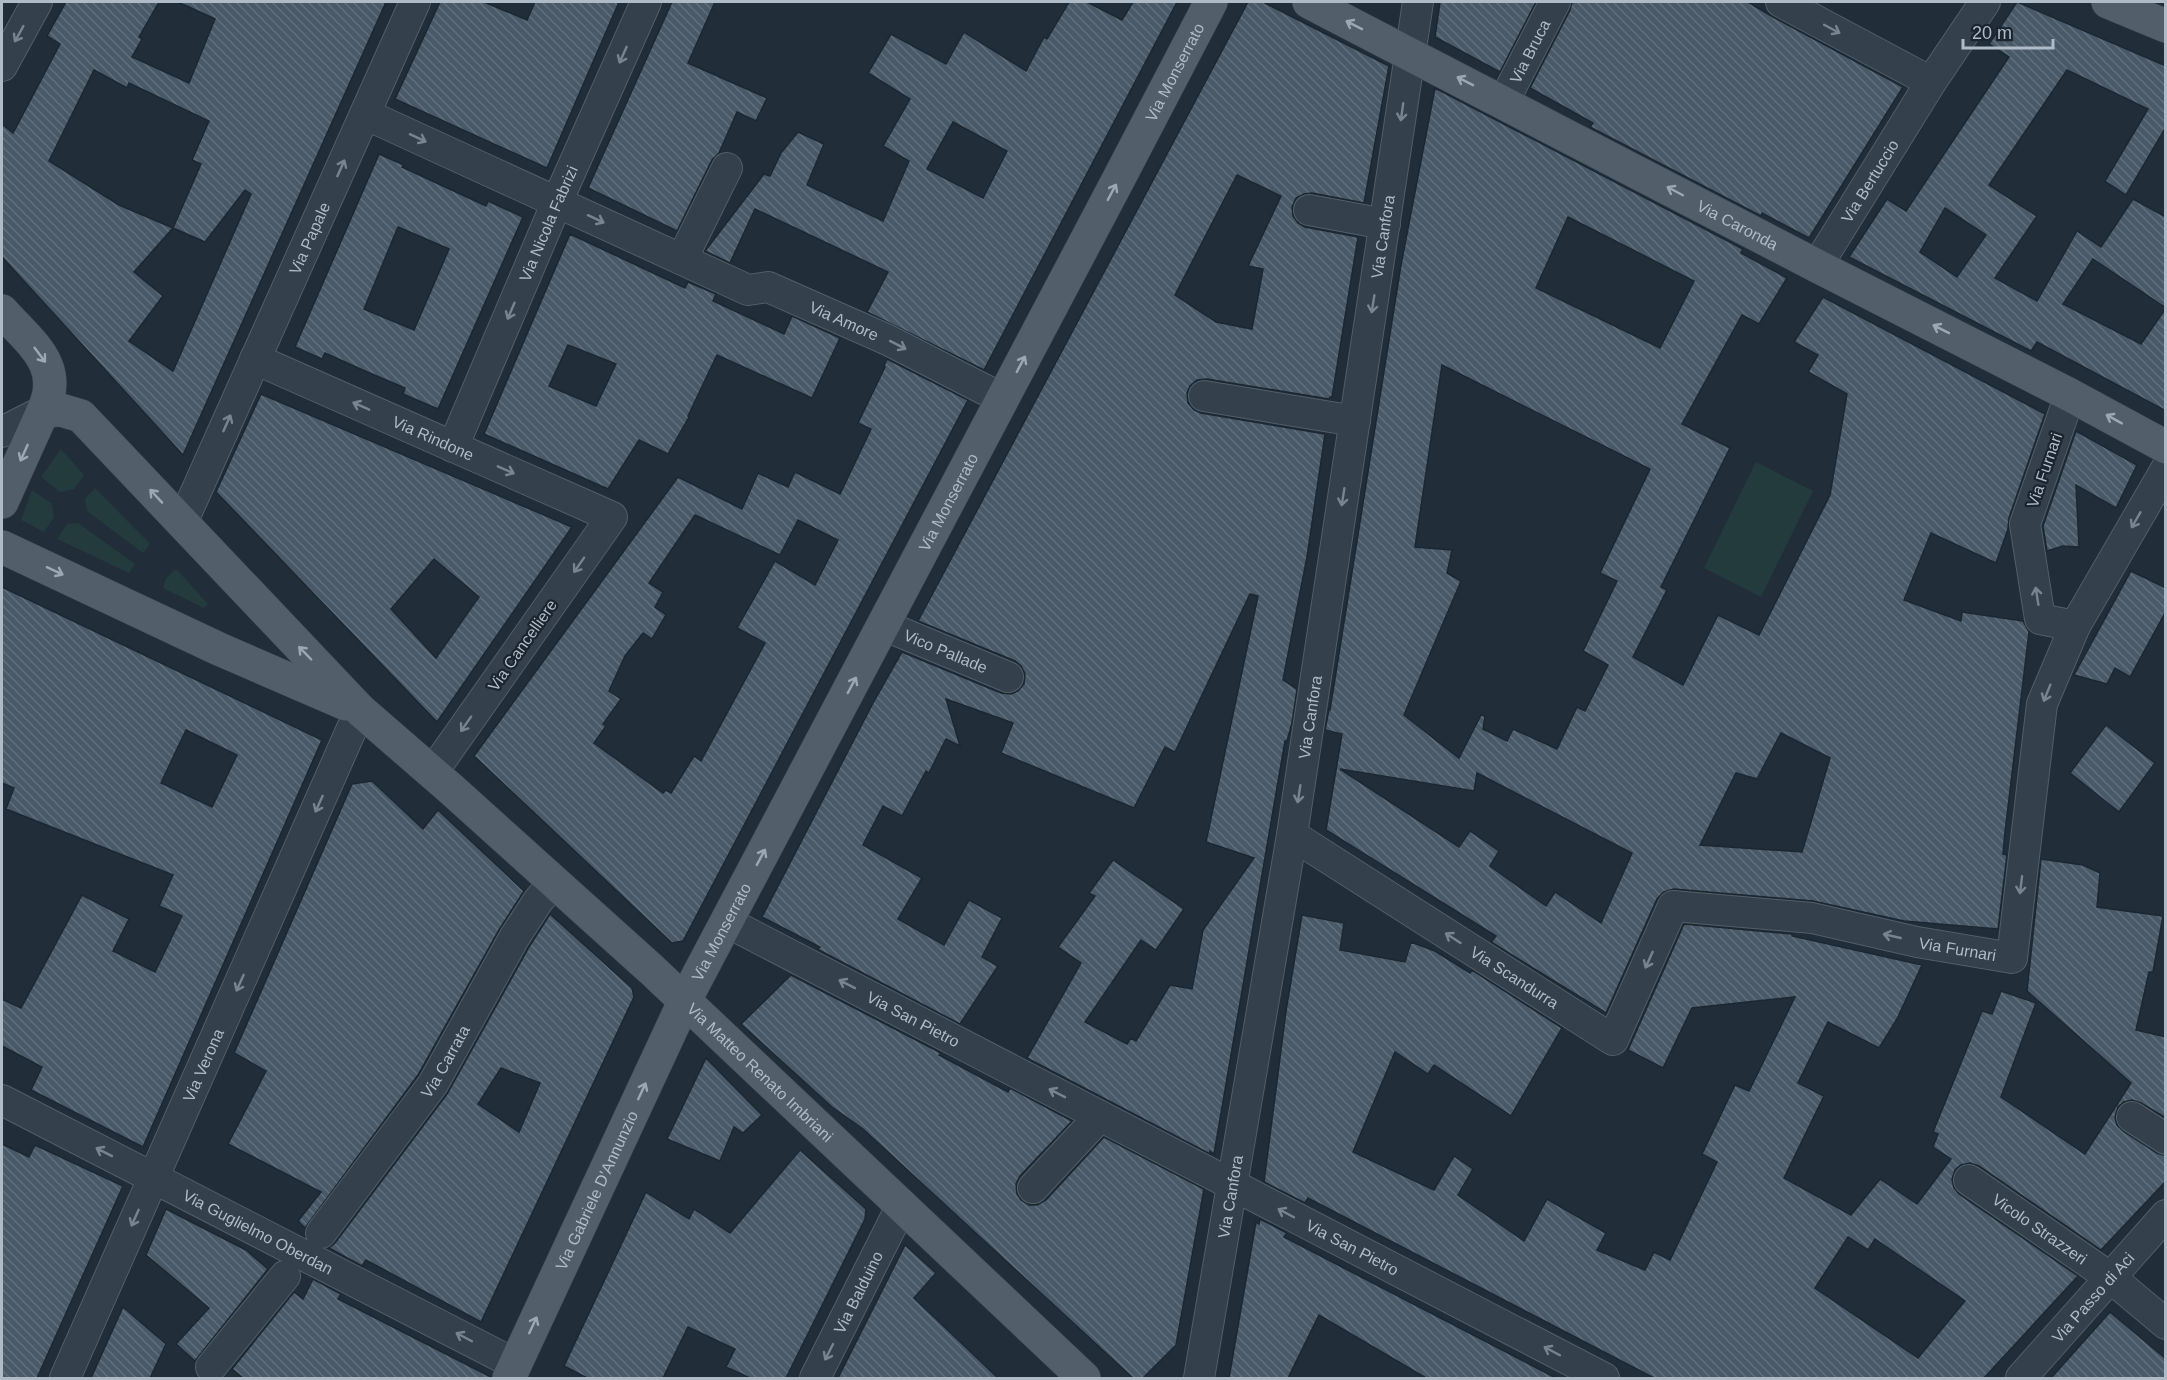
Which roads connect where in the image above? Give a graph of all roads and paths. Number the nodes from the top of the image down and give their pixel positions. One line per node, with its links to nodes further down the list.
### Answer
1 (37, 2): 13 (street, one-way to 13)
2 (415, 2): 16 (street, Via Papale)
3 (646, 2): 18 (street, Via Nicola Fabrizi, one-way to 18)
4 (1211, 2): 27 (main road, Via Monserrato, one-way to 4)
5 (1310, 2): 12 (main road, Via Caronda, one-way to 5)
6 (1418, 2): 12 (street, Via Canfora)
7 (1555, 2): 15 (street, Via Bruca)
8 (1781, 2): 14 (street, one-way to 14)
9 (1985, 2): 14 (street, Via Bertuccio)
10 (2108, 2): 11 (main road)
11 (2166, 26)
12 (1410, 54): 15 (main road, Via Caronda, one-way to 12); 20 (street, Via Canfora, one-way to 20)
13 (2, 66)
14 (1928, 89): 22 (street, Via Bertuccio)
15 (1504, 101): 22 (main road, Via Caronda, one-way to 15)
16 (365, 114): 18 (street, Via Amore, one-way to 18); 24 (street, Via Papale, one-way to 16)
17 (727, 168): 21 (street)
18 (557, 202): 21 (street, Via Amore, one-way to 21); 31 (street, Via Nicola Fabrizi, one-way to 31)
19 (1309, 210): 20 (street)
20 (1385, 224): 29 (street, Via Canfora, one-way to 29)
21 (682, 259): 27 (street, Via Amore, one-way to 27)
22 (1817, 266): 25 (main road, Via Caronda, one-way to 22)
23 (2, 311): 28 (main road, one-way to 28)
24 (255, 359): 31 (street, Via Rindone, one-way to 24); 36 (street, Via Papale, one-way to 24)
25 (2070, 395): 32 (main road, Via Caronda, one-way to 25); 40 (street, Via Furnari, one-way to 25)
26 (1204, 396): 29 (street)
27 (1003, 399): 39 (main road, Via Monserrato)
28 (43, 411): 30 (street); 34 (main road, one-way to 34); 36 (main road, one-way to 28)
29 (1355, 422): 45 (street, Via Canfora, one-way to 45)
30 (2, 432)
31 (453, 447): 35 (street, Via Rindone, one-way to 35)
32 (2166, 447)
33 (2166, 469): 40 (street, Via Furnari, one-way to 40)
34 (2, 502)
35 (612, 517): 44 (street, Via Cancelliere, one-way to 44)
36 (182, 523): 38 (main road)
37 (2, 547): 41 (main road, one-way to 41)
38 (258, 603): 41 (main road); 43 (main road, one-way to 38)
39 (883, 625): 42 (street, Vico Pallade); 48 (main road, Via Monserrato, one-way to 39)
40 (2075, 626): 47 (street, Via Furnari, one-way to 47)
41 (219, 649): 43 (main road)
42 (1008, 677)
43 (360, 710): 44 (main road, Via Matteo Renato Imbriani); 54 (street, Via Verona, one-way to 54)
44 (432, 773): 46 (main road, Via Matteo Renato Imbriani)
45 (1292, 835): 47 (street, Via Scandurra, one-way to 45); 56 (street, Via Canfora)
46 (554, 882): 49 (main road, Via Matteo Renato Imbriani); 60 (street, Via Carrata)
47 (1673, 906)
48 (727, 922): 49 (main road, Via Monserrato); 51 (street, Via San Pietro, one-way to 48)
49 (684, 1002): 58 (main road, Via Matteo Renato Imbriani); 65 (main road, Via Gabriele D'Annunzio, one-way to 49)
50 (2, 1100): 54 (street, Via Guglielmo Oberdan, one-way to 50)
51 (1100, 1116): 56 (street, Via San Pietro); 57 (street)
52 (2132, 1117): 53 (street)
53 (2166, 1139)
54 (153, 1177): 65 (street, Via Guglielmo Oberdan, one-way to 54); 66 (street, Via Verona, one-way to 66)
55 (1969, 1180): 62 (street, Vicolo Strazzeri)
56 (1233, 1185): 69 (street, Via Canfora); 70 (street, Via San Pietro, one-way to 56)
57 (1033, 1188)
58 (902, 1205): 67 (street, Via Balduino, one-way to 67); 68 (main road, Via Matteo Renato Imbriani)
59 (2166, 1215): 62 (street, Via Passo di Aci)
60 (321, 1233)
61 (285, 1276): 64 (street)
62 (2111, 1278): 63 (street, Vicolo Strazzeri); 71 (street, Via Passo di Aci)
63 (2166, 1324)
64 (211, 1367)
65 (512, 1371)
66 (65, 1378)
67 (815, 1378)
68 (1084, 1378)
69 (1199, 1378)
70 (1604, 1378)
71 (2021, 1378)

